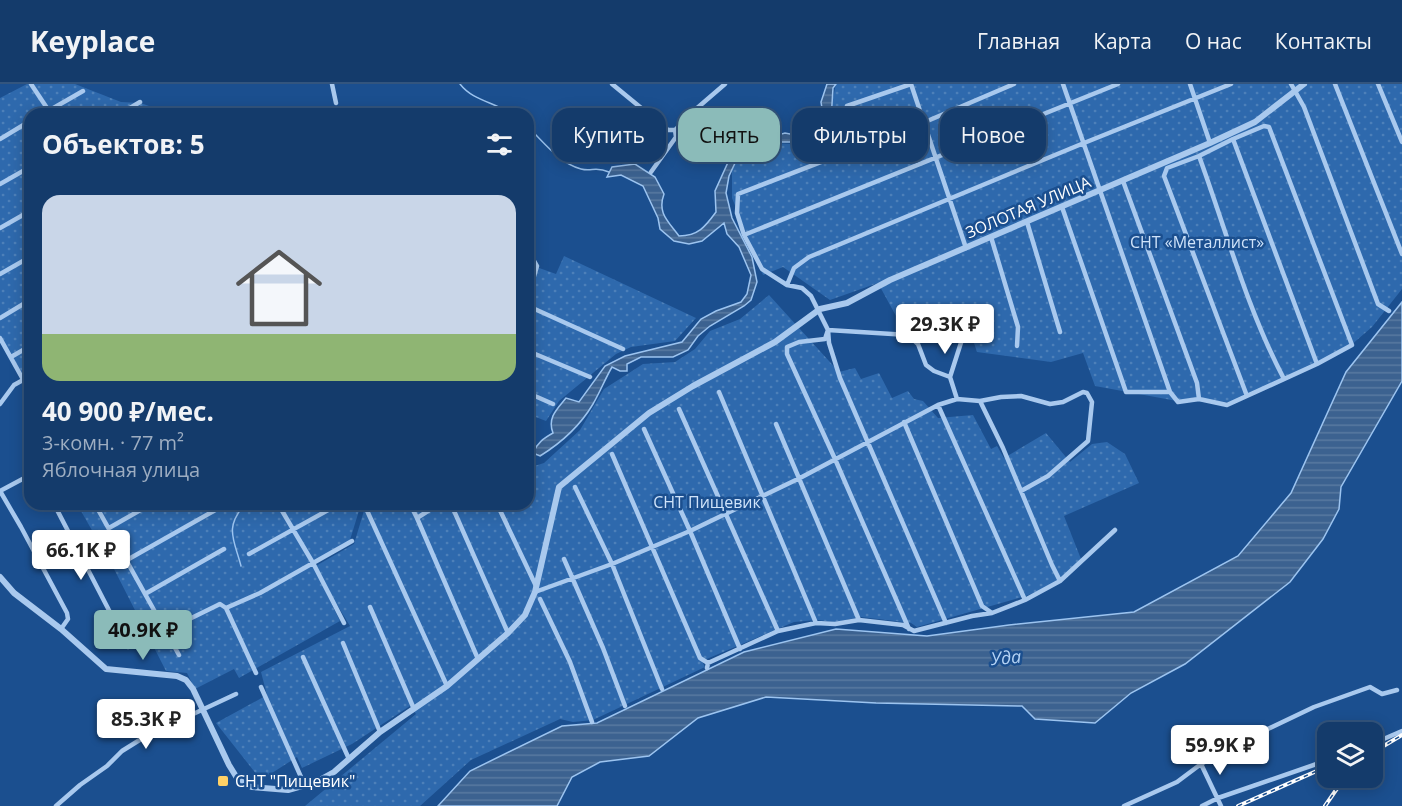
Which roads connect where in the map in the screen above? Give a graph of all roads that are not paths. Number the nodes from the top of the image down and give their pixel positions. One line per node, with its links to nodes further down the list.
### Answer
1 (31, 84): 22 (street)
2 (332, 84): 19 (street)
3 (612, 84): 28 (street)
4 (726, 84): 28 (street)
5 (911, 84): 21 (street); 25 (street)
6 (1014, 84): 26 (street)
7 (1063, 84): 20 (street)
8 (1118, 84): 20 (street)
9 (1190, 84): 17 (street)
10 (1231, 84): 17 (street)
11 (1291, 84): 16 (street)
12 (1304, 84): 16 (street, ЗОЛОТАЯ УЛИЦА)
13 (1335, 84): 51 (street)
14 (1378, 84): 33 (street)
15 (83, 91): 23 (street)
16 (1294, 91): 34 (street, ЗОЛОТАЯ УЛИЦА); 60 (street)
17 (1195, 98): 32 (street); 34 (street)
18 (140, 102): 24 (street)
19 (336, 103)
20 (1070, 103): 32 (street); 36 (street)
21 (847, 106)
22 (47, 108)
23 (56, 108)
24 (130, 108)
25 (920, 108)
26 (928, 121)
27 (24, 125): 30 (street)
28 (675, 130): 39 (street)
29 (928, 132): 36 (street)
30 (0, 139)
31 (1233, 140): 35 (street); 71 (street); 71 (street)
32 (1084, 142): 42 (street); 43 (street)
33 (1402, 142)
34 (1210, 143): 35 (street, ЗОЛОТАЯ УЛИЦА)
35 (1200, 153): 40 (street, ЗОЛОТАЯ УЛИЦА); 74 (street); 79 (street)
36 (935, 157): 43 (street); 48 (street)
37 (821, 162): 48 (street)
38 (24, 170): 41 (street)
39 (651, 172)
40 (1123, 181): 42 (street, ЗОЛОТАЯ УЛИЦА); 81 (street)
41 (0, 184)
42 (1101, 190): 44 (street, ЗОЛОТАЯ УЛИЦА); 77 (street)
43 (949, 198): 50 (street); 56 (street)
44 (1062, 207): 46 (street, ЗОЛОТАЯ УЛИЦА); 77 (street)
45 (24, 214): 47 (street)
46 (1026, 222): 49 (street, ЗОЛОТАЯ УЛИЦА); 64 (street)
47 (0, 228)
48 (744, 235): 56 (street)
49 (991, 237): 50 (street, ЗОЛОТАЯ УЛИЦА); 66 (street)
50 (966, 248): 59 (street, ЗОЛОТАЯ УЛИЦА)
51 (1402, 254)
52 (24, 260): 54 (street)
53 (534, 261): 55 (street)
54 (0, 274)
55 (534, 276)
56 (787, 285): 59 (street)
57 (24, 304): 61 (street)
58 (534, 309): 68 (street)
59 (820, 309): 63 (street); 127 (street)
60 (1389, 311)
61 (0, 318)
62 (973, 320): 73 (street)
63 (828, 330): 73 (street); 90 (street); 92 (street)
64 (1060, 332)
65 (0, 339): 70 (street)
66 (1017, 346)
67 (24, 349): 70 (street)
68 (623, 349)
69 (534, 354): 72 (street)
70 (10, 357): 75 (street)
71 (1317, 364): 74 (street)
72 (590, 377)
73 (950, 377): 80 (street)
74 (1284, 379): 79 (street)
75 (23, 380): 83 (street)
76 (719, 392): 98 (street)
77 (1170, 392): 81 (street)
78 (534, 396): 84 (street)
79 (1247, 396): 81 (street)
80 (957, 399): 82 (street); 85 (street)
81 (1199, 399)
82 (981, 401): 97 (street); 97 (street)
83 (0, 404)
84 (553, 404)
85 (938, 405): 87 (street); 130 (street)
86 (679, 409): 110 (street)
87 (904, 422): 90 (street); 133 (street)
88 (776, 424): 93 (street)
89 (644, 429): 115 (street)
90 (867, 442): 92 (street); 137 (street)
91 (612, 454): 117 (street)
92 (835, 459): 93 (street); 139 (street)
93 (800, 478): 98 (street); 134 (street)
94 (24, 479): 96 (street)
95 (575, 486): 123 (street)
96 (0, 491): 138 (street)
97 (1021, 491): 126 (street)
98 (763, 496): 110 (street); 136 (street)
99 (57, 510): 144 (street)
100 (98, 510): 112 (street)
101 (140, 510): 112 (street)
102 (215, 510): 121 (street)
103 (282, 510): 113 (street)
104 (329, 510): 113 (street)
105 (367, 510): 150 (street)
106 (413, 510): 111 (street)
107 (430, 510): 111 (street)
108 (454, 510): 142 (street)
109 (500, 510): 127 (street)
110 (726, 512): 115 (street); 141 (street)
111 (417, 518): 148 (street)
112 (109, 528): 121 (street)
113 (294, 530): 119 (street); 122 (street)
114 (1115, 530): 126 (street)
115 (690, 531): 117 (street); 145 (street)
116 (352, 541): 122 (street)
117 (652, 547): 123 (street); 145 (street)
118 (224, 549): 128 (street)
119 (249, 554)
120 (564, 559): 125 (street)
121 (127, 560): 128 (street)
122 (313, 563): 132 (street); 135 (street)
123 (612, 564): 125 (street); 152 (street)
124 (0, 577): 138 (street)
125 (573, 579): 127 (street); 155 (street)
126 (1060, 580): 130 (street)
127 (536, 589): 142 (street)
128 (145, 594): 140 (street)
129 (540, 599): 158 (street)
130 (1025, 600): 133 (street)
131 (370, 607): 156 (street)
132 (226, 608): 140 (street); 149 (street)
133 (992, 614): 137 (street)
134 (859, 620): 136 (street); 139 (street)
135 (344, 623)
136 (816, 623): 141 (street)
137 (946, 623): 139 (street)
138 (61, 629): 157 (street)
139 (909, 630)
140 (165, 631): 146 (street)
141 (778, 631): 145 (street)
142 (508, 633): 148 (street)
143 (343, 643): 160 (street)
144 (128, 647)
145 (740, 649)
146 (179, 655)
147 (303, 657): 162 (street)
148 (478, 659): 150 (street)
149 (256, 673)
150 (447, 686): 156 (street)
151 (261, 687): 165 (street)
152 (662, 689)
153 (1397, 690): 163 (street)
154 (236, 694): 157 (street)
155 (625, 706)
156 (414, 709): 160 (street)
157 (202, 710): 165 (street); 167 (street)
158 (592, 722)
159 (1402, 731): 161 (street)
160 (380, 732): 162 (street)
161 (1383, 739)
162 (350, 759): 165 (street)
163 (1201, 764): 166 (street); 168 (street)
164 (1317, 764): 166 (street)
165 (305, 786)
166 (1218, 798): 169 (street); 170 (street)
167 (56, 806)
168 (1124, 806)
169 (1202, 806)
170 (1221, 806)

